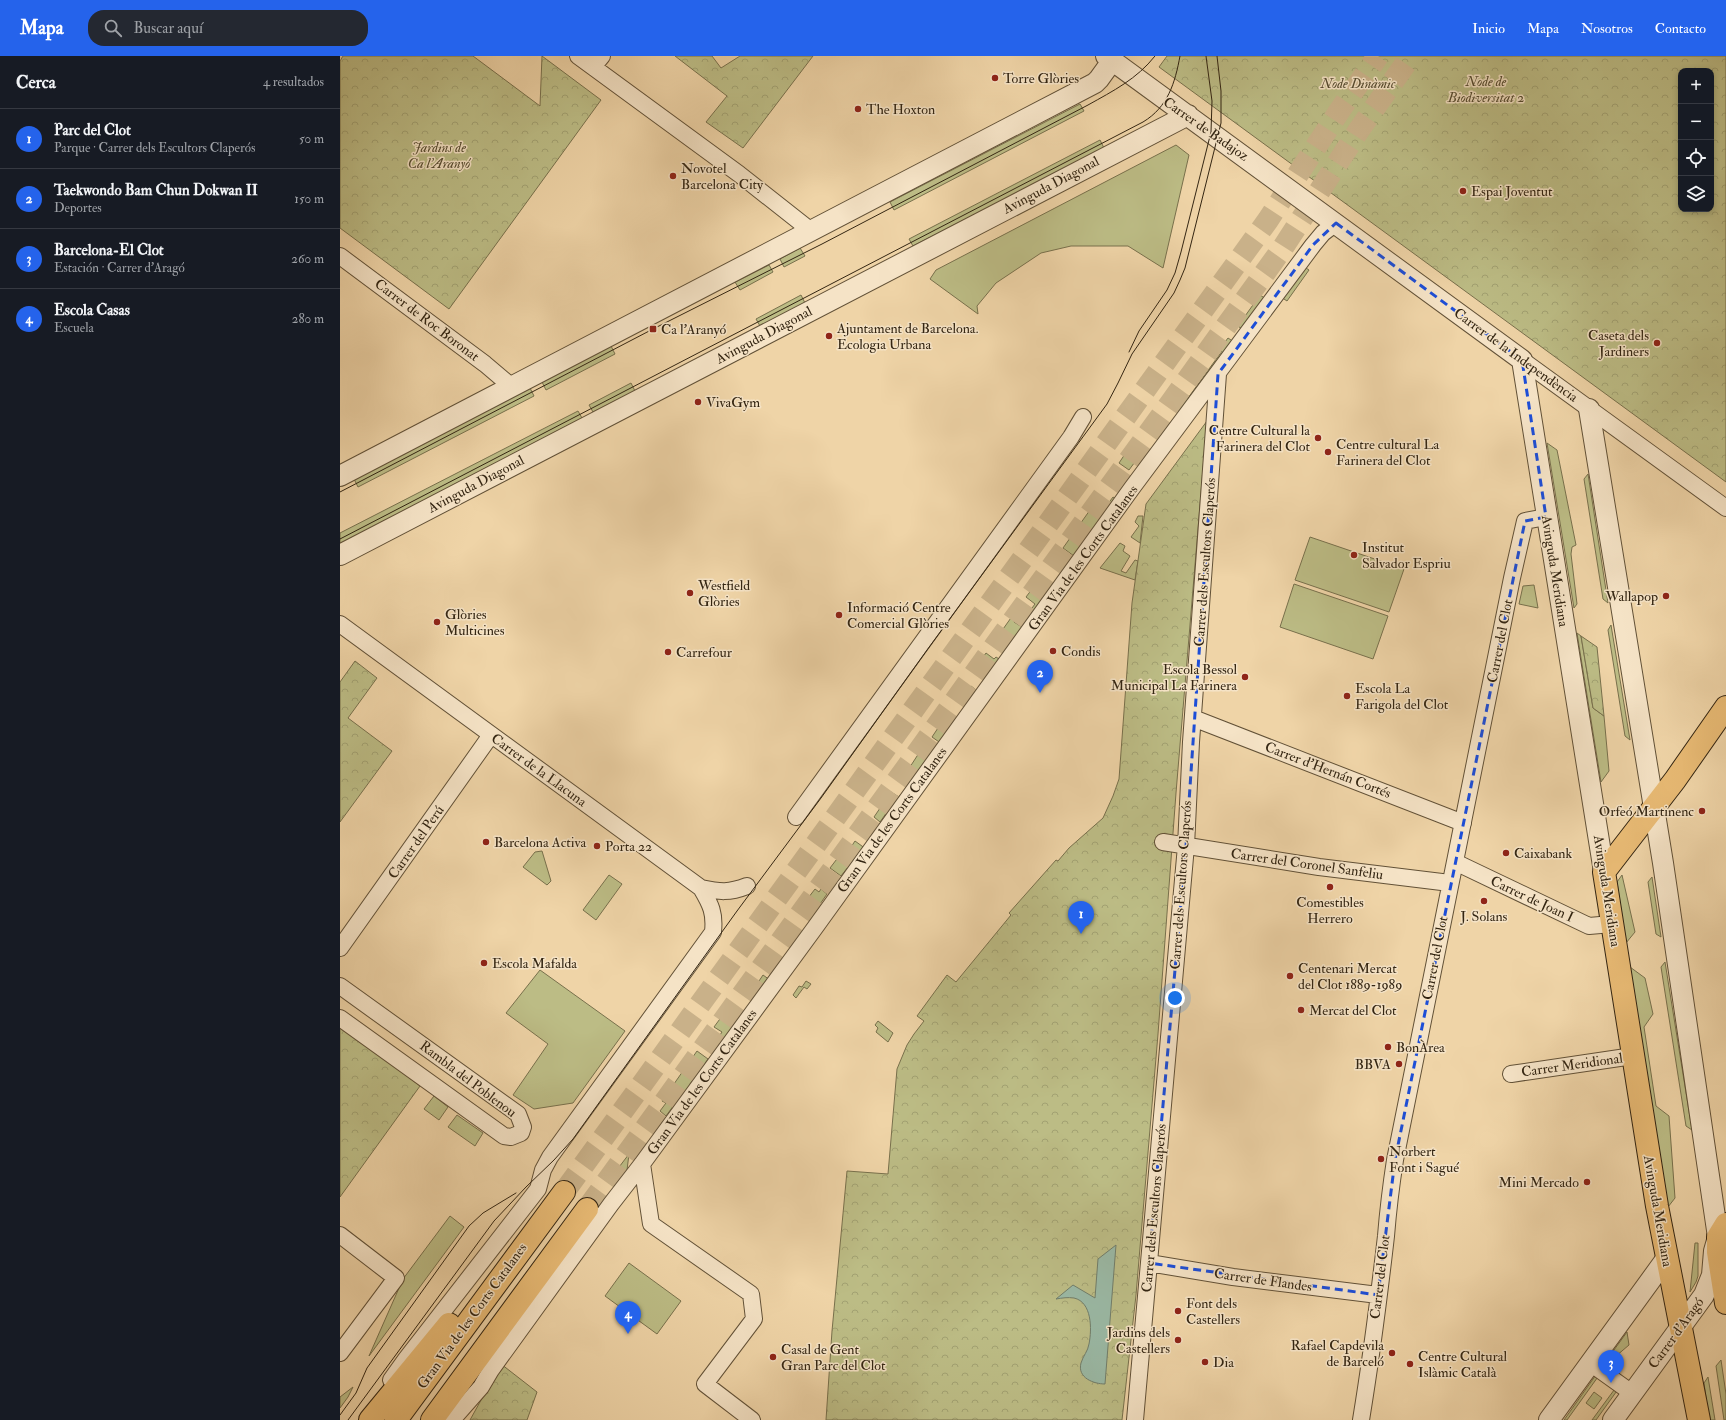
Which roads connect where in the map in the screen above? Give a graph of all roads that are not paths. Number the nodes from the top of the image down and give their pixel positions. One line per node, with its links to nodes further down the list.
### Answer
1 (578, 56): 3 (street)
2 (1111, 58): 4 (street, Carrer de Badajoz); 7 (street)
3 (597, 62): 7 (street)
4 (1188, 115): 5 (street, Carrer de Badajoz); 17 (street, Avinguda Diagonal)
5 (1306, 202): 6 (street, Carrer de la Independència)
6 (1336, 223): 9 (street, Carrer de la Independència); 10 (street, Gran Via de les Corts Catalanes)
7 (810, 230): 11 (street)
8 (340, 256): 11 (street, Carrer de Roc Boronat)
9 (1522, 360): 12 (street, Carrer de la Independència); 16 (street, Avinguda Meridiana)
10 (1218, 374): 20 (street, Carrer dels Escultors Claperós); 38 (street, Gran Via de les Corts Catalanes)
11 (512, 387): 14 (street)
12 (1589, 409): 15 (street, Carrer de la Independència); 22 (street)
13 (1083, 417): 23 (street)
14 (340, 476)
15 (1726, 508)
16 (1546, 517): 24 (street, Carrer del Clot); 28 (street, Avinguda Meridiana)
17 (340, 555)
18 (340, 624): 21 (street, Carrer de la Llacuna)
19 (1726, 706): 22 (main road)
20 (1193, 718): 24 (street, Carrer d'Hernán Cortés); 26 (street, Carrer dels Escultors Claperós)
21 (491, 736): 31 (street, Carrer de la Llacuna); 33 (street, Carrer del Perú)
22 (1654, 806): 28 (main road); 41 (street)
23 (796, 817)
24 (1463, 823): 27 (street, Carrer del Clot)
25 (1163, 842): 26 (street, Carrer del Coronel Sanfeliu)
26 (1186, 846): 29 (street, Carrer del Coronel Sanfeliu); 45 (street, Carrer dels Escultors Claperós)
27 (1455, 862): 29 (street, Carrer del Clot); 32 (street, Carrer de Joan I)
28 (1604, 872): 32 (main road, Avinguda Meridiana)
29 (1450, 883): 46 (street, Carrer del Clot)
30 (747, 886): 31 (street)
31 (701, 888): 53 (street, Carrer de la Llacuna)
32 (1612, 924): 36 (main road, Avinguda Meridiana)
33 (340, 948)
34 (340, 986): 35 (street, Rambla del Poblenou)
35 (340, 1018)
36 (1633, 1056): 37 (street, Carrer Meridional); 44 (main road, Avinguda Meridiana)
37 (1511, 1074)
38 (642, 1164): 51 (street, Gran Via de les Corts Catalanes); 59 (street)
39 (564, 1192): 42 (main road, Gran Via de les Corts Catalanes)
40 (587, 1209): 56 (main road, Gran Via de les Corts Catalanes)
41 (1722, 1231): 47 (main road); 48 (street, Carrer d'Aragó)
42 (531, 1234): 54 (main road); 55 (main road, Gran Via de les Corts Catalanes)
43 (340, 1235): 49 (street)
44 (1666, 1258): 48 (main road, Avinguda Meridiana); 50 (street)
45 (1149, 1263): 46 (street, Carrer de Flandes); 60 (street, Carrer dels Escultors Claperós)
46 (1378, 1295): 61 (street, Carrer del Clot)
47 (1726, 1303)
48 (1680, 1327): 52 (street, Carrer d'Aragó); 64 (main road, Avinguda Meridiana)
49 (340, 1353)
50 (1590, 1363): 52 (street); 62 (street)
51 (481, 1387): 57 (street, Gran Via de les Corts Catalanes); 58 (street)
52 (1632, 1393): 63 (street, Carrer d'Aragó)
53 (364, 1420)
54 (370, 1420)
55 (396, 1420)
56 (432, 1420)
57 (452, 1420)
58 (466, 1420)
59 (752, 1420)
60 (1135, 1420)
61 (1361, 1420)
62 (1549, 1420)
63 (1613, 1420)
64 (1699, 1420)

